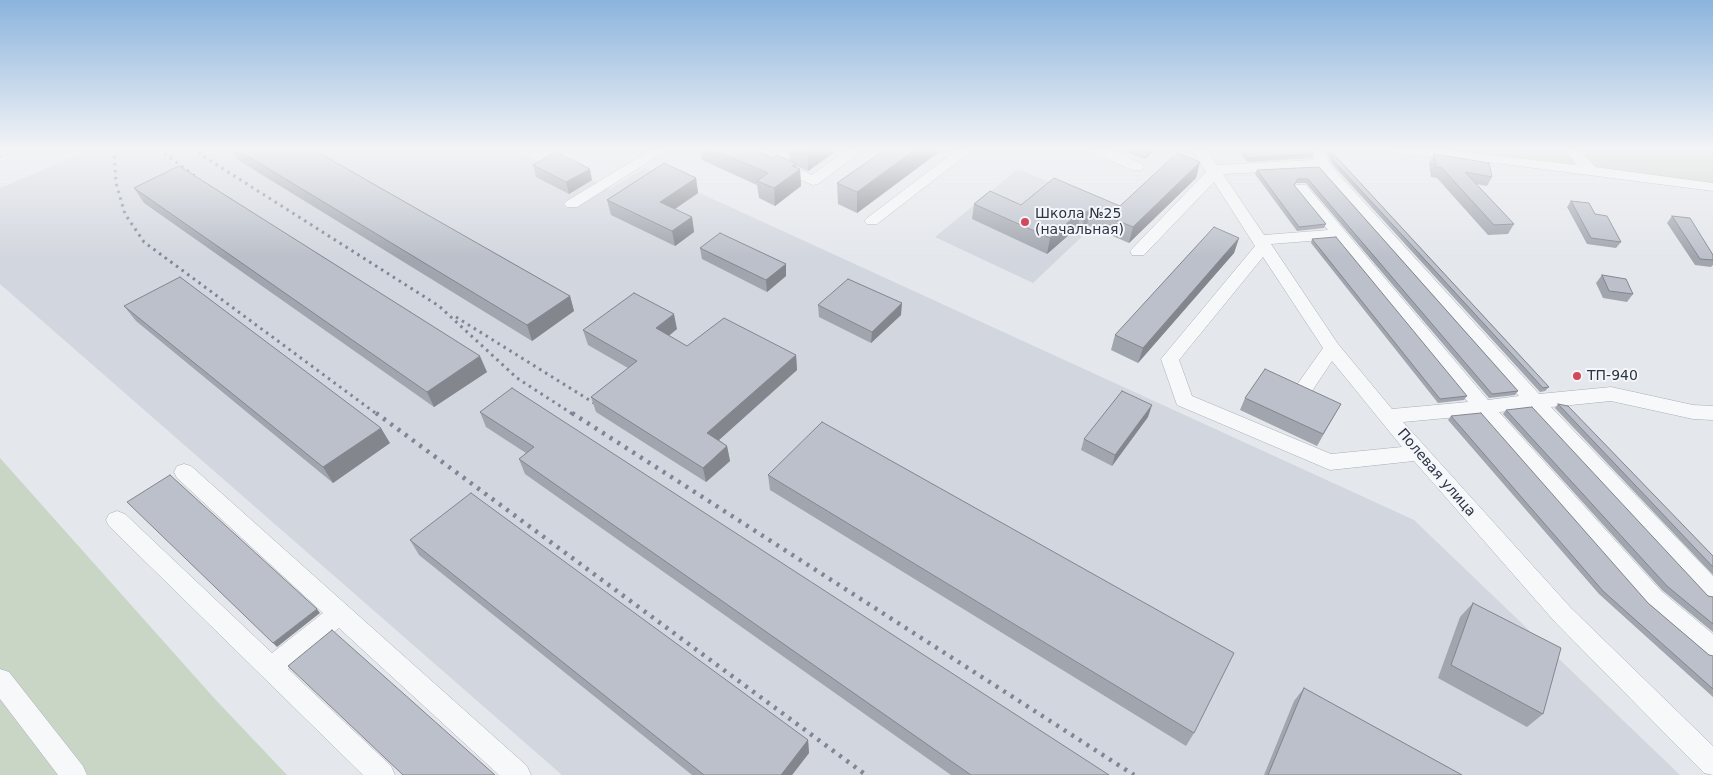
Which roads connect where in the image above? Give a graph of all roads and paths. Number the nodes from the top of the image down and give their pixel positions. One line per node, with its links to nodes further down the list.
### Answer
1 (604, 185): 9 (street)
2 (919, 185): 10 (street)
3 (1200, 185): 13 (street)
4 (1222, 185): 12 (street, Полевая улица)
5 (1328, 185): 11 (street)
6 (1340, 185): 16 (street)
7 (1699, 185): 8 (street)
8 (1713, 187)
9 (572, 204)
10 (872, 220)
11 (1339, 234): 12 (street); 17 (street)
12 (1261, 244): 14 (street, Полевая улица); 20 (street)
13 (1138, 251)
14 (1332, 348): 15 (street); 19 (street, Полевая улица)
15 (1304, 389)
16 (1534, 402): 17 (street); 18 (street); 23 (street)
17 (1484, 408): 19 (street); 25 (street)
18 (1713, 413)
19 (1387, 417): 20 (street, Полевая улица)
20 (1418, 453): 28 (street, Полевая улица)
21 (184, 472): 24 (lane)
22 (117, 520): 26 (street)
23 (1713, 591)
24 (340, 613): 26 (lane); 31 (lane)
25 (1713, 649)
26 (271, 668): 30 (street)
27 (0, 680): 29 (street)
28 (1713, 764)
29 (74, 775)
30 (382, 775)
31 (518, 775)

